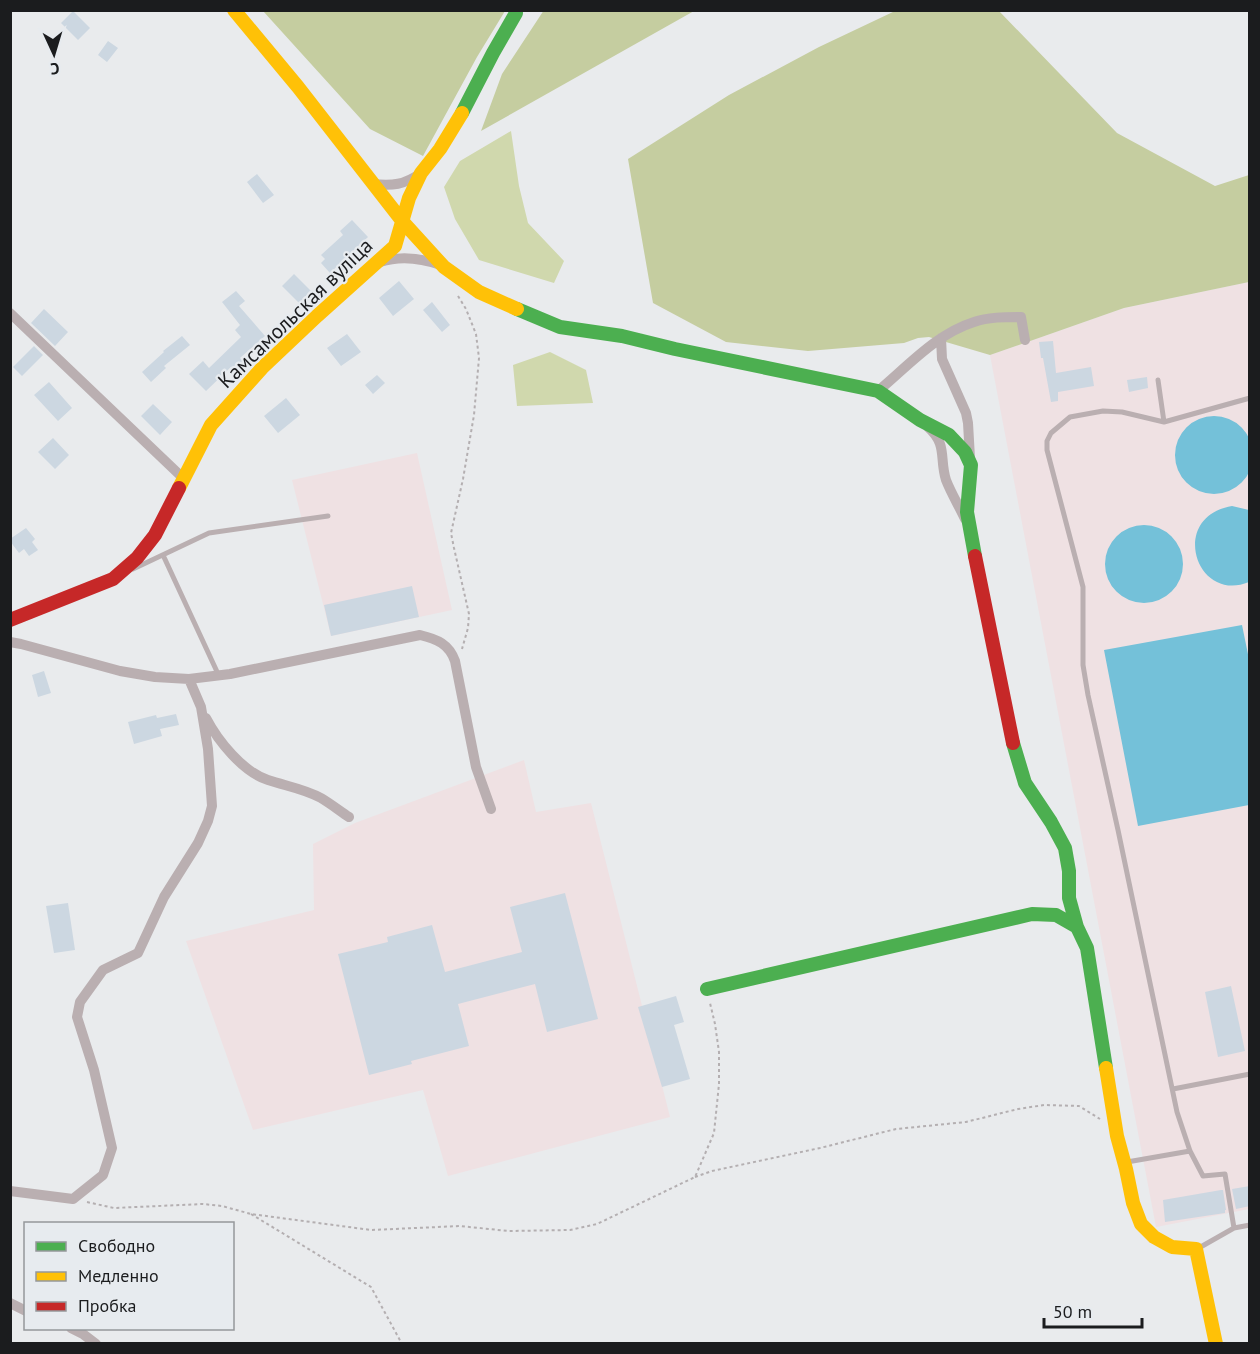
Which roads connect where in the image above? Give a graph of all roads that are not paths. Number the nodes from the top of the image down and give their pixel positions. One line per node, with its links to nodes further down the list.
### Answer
1 (234, 10): 4 (street)
2 (516, 13): 3 (street, Камсамольская вуліца)
3 (421, 173): 4 (street); 5 (street, Камсамольская вуліца)
4 (372, 184): 5 (street)
5 (403, 222): 6 (street, Камсамольская вуліца); 7 (street)
6 (376, 264): 7 (street); 17 (street, Камсамольская вуліца)
7 (444, 267): 12 (street)
8 (10, 313): 17 (street)
9 (941, 338): 10 (street); 12 (street); 16 (street)
10 (1025, 340)
11 (1158, 380): 15 (lane)
12 (878, 391): 14 (street)
13 (1250, 398): 15 (lane)
14 (920, 420): 16 (street); 19 (street)
15 (1164, 422): 32 (lane)
16 (970, 465): 19 (street)
17 (183, 478): 21 (street, Камсамольская вуліца)
18 (328, 516): 20 (lane)
19 (969, 527): 29 (street)
20 (163, 555): 21 (lane); 24 (lane)
21 (113, 579): 22 (street, Камсамольская вуліца)
22 (10, 620)
23 (10, 642): 25 (street)
24 (219, 676): 25 (street); 27 (street)
25 (189, 679): 26 (street)
26 (201, 707): 28 (street); 35 (street)
27 (491, 809)
28 (349, 817)
29 (1077, 927): 30 (street); 34 (street)
30 (707, 989)
31 (1250, 1074): 32 (lane)
32 (1173, 1089): 33 (lane)
33 (1190, 1151): 34 (lane); 37 (lane)
34 (1124, 1162): 38 (street)
35 (10, 1191)
36 (1250, 1225): 37 (lane)
37 (1234, 1228): 38 (lane)
38 (1196, 1250): 43 (street)
39 (10, 1303): 40 (street)
40 (24, 1310)
41 (73, 1330): 42 (street)
42 (96, 1344)
43 (1216, 1344)

